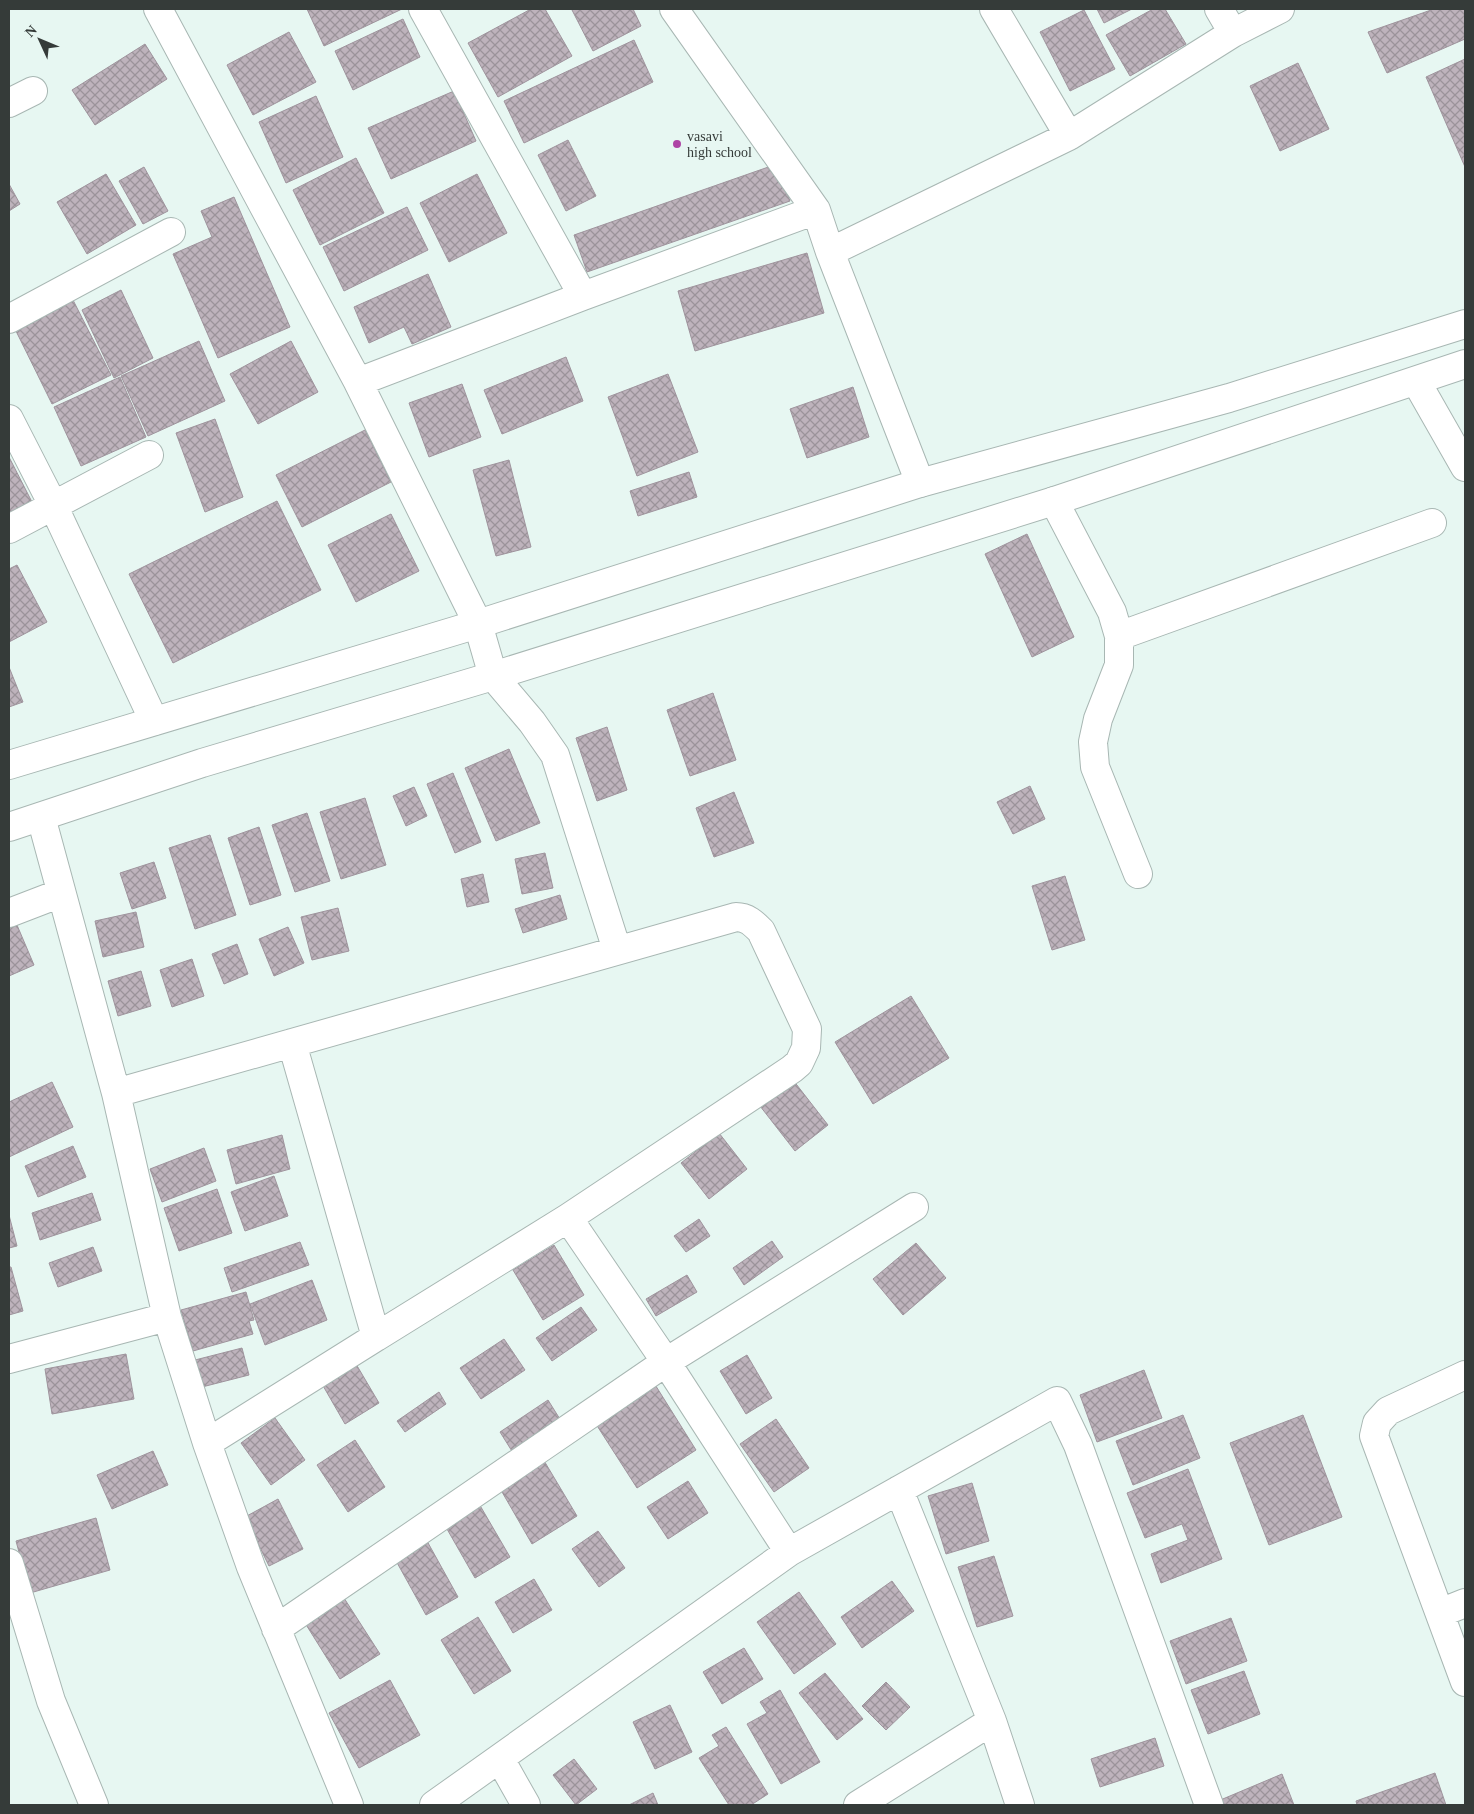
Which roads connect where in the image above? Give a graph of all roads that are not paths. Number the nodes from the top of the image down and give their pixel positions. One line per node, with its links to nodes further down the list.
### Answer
1 (158, 9): 19 (street)
2 (423, 9): 14 (street)
3 (674, 9): 11 (street)
4 (994, 9): 10 (street)
5 (1219, 9): 7 (street)
6 (1280, 9): 7 (street)
7 (1233, 33): 10 (street)
8 (33, 91): 9 (street)
9 (9, 103)
10 (1069, 136): 13 (street)
11 (816, 210): 13 (street); 14 (street)
12 (172, 232): 15 (street)
13 (830, 252): 23 (street)
14 (583, 296): 19 (street)
15 (9, 319)
16 (1465, 324): 23 (street)
17 (1465, 364): 18 (street)
18 (1416, 381): 22 (street); 24 (street)
19 (358, 382): 28 (street)
20 (9, 419): 25 (street)
21 (149, 455): 25 (street)
22 (1465, 467)
23 (920, 483): 28 (street)
24 (1054, 501): 29 (street); 30 (street)
25 (53, 505): 27 (street); 31 (street)
26 (1432, 523): 29 (street)
27 (9, 529)
28 (478, 624): 30 (street); 31 (street)
29 (1119, 636): 35 (street)
30 (493, 676): 33 (street); 38 (street)
31 (154, 721): 32 (street)
32 (9, 765)
33 (41, 817): 34 (street); 36 (street)
34 (9, 827)
35 (1138, 874)
36 (61, 894): 37 (street); 40 (street)
37 (9, 913)
38 (617, 950): 39 (street); 42 (street)
39 (292, 1043): 40 (street); 44 (street)
40 (116, 1093): 43 (street)
41 (914, 1207): 46 (street)
42 (568, 1218): 44 (street); 46 (street)
43 (166, 1317): 45 (street); 48 (street)
44 (376, 1337): 48 (street)
45 (9, 1359)
46 (666, 1362): 50 (street); 54 (street)
47 (1465, 1375): 53 (street)
48 (207, 1443): 54 (street)
49 (899, 1490): 50 (street); 56 (street); 64 (street)
50 (789, 1552): 57 (street)
51 (9, 1563): 58 (street)
52 (1465, 1603): 53 (street)
53 (1440, 1613): 55 (street)
54 (276, 1629): 59 (street)
55 (1465, 1682)
56 (992, 1721): 62 (street); 63 (street)
57 (500, 1759): 60 (street); 61 (street)
58 (94, 1805)
59 (349, 1805)
60 (434, 1805)
61 (526, 1805)
62 (858, 1805)
63 (1020, 1805)
64 (1209, 1805)

